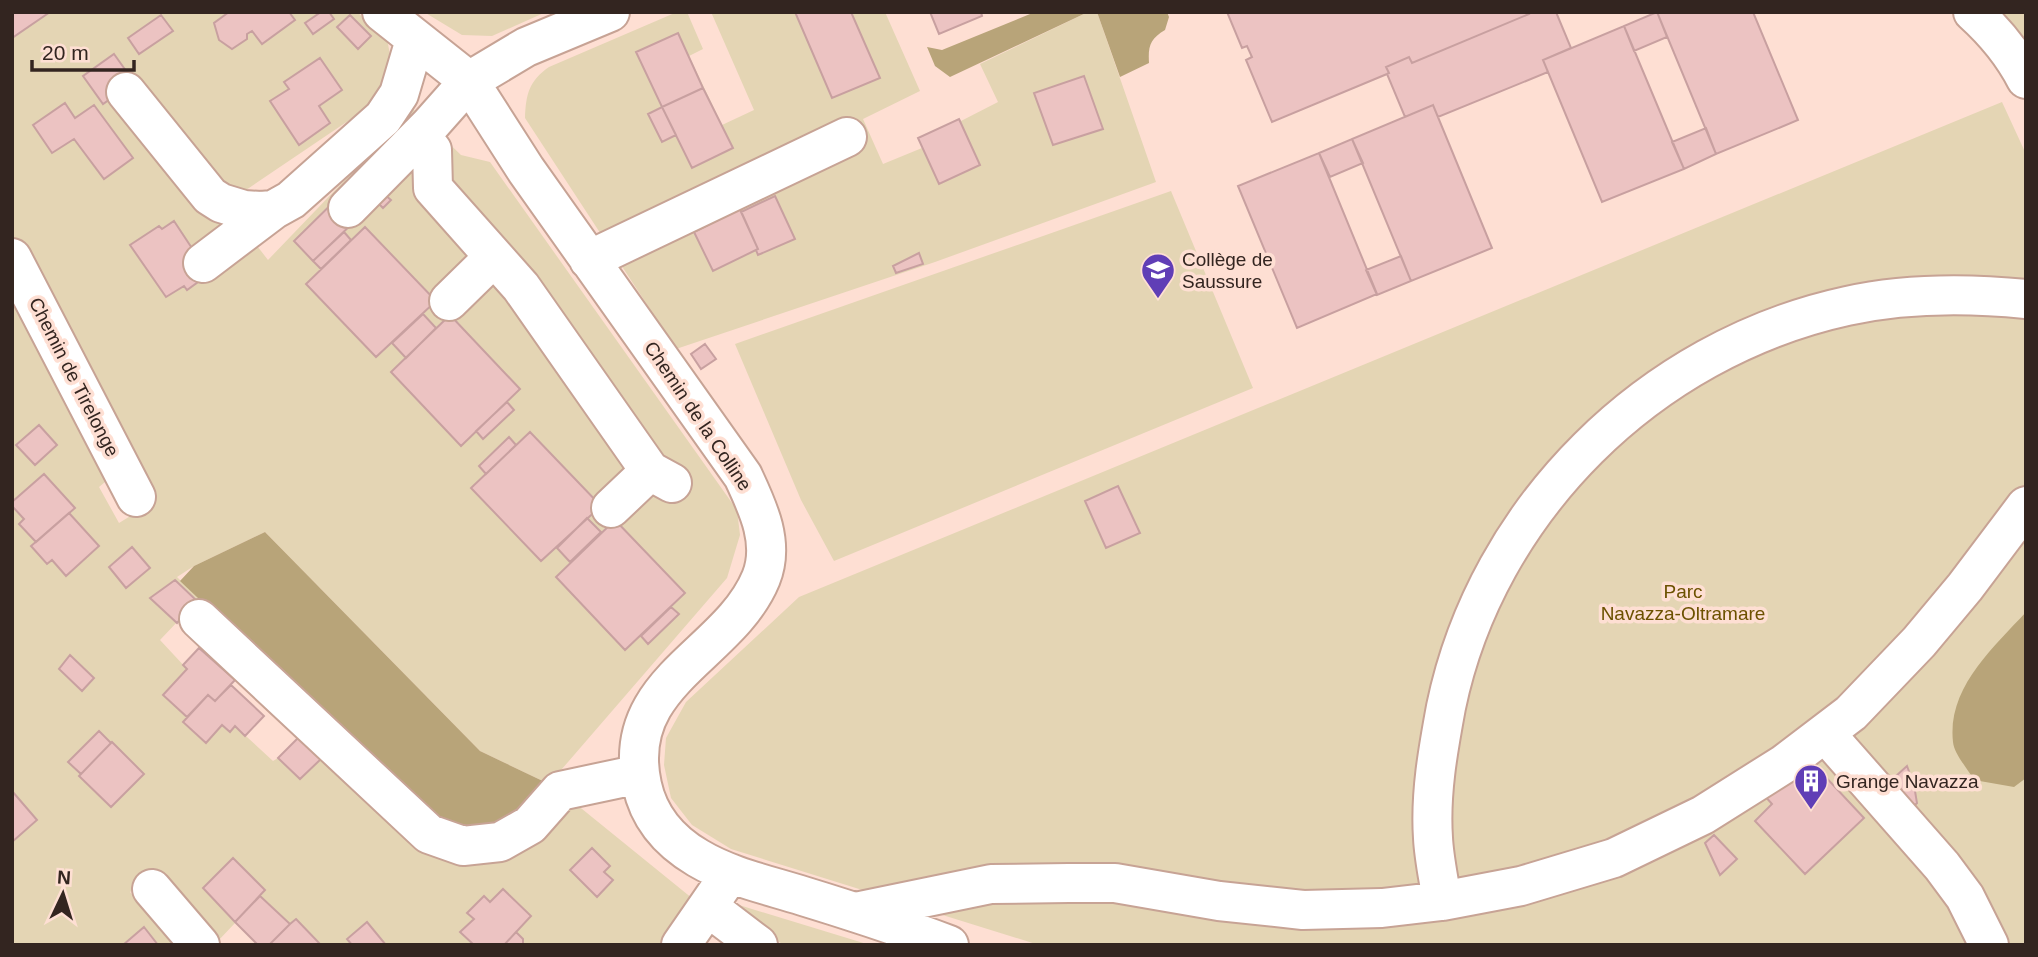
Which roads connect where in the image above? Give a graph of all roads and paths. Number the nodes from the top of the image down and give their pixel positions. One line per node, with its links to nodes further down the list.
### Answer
1 (382, 12): 4 (street)
2 (1973, 12): 5 (street)
3 (586, 17): 6 (street)
4 (415, 40): 6 (street); 11 (street)
5 (2026, 79)
6 (469, 81): 8 (street); 14 (street, Chemin de la Colline)
7 (126, 92): 11 (street)
8 (420, 135): 10 (street); 12 (street)
9 (847, 137): 14 (street)
10 (348, 208)
11 (273, 210): 15 (street)
12 (494, 257): 17 (street); 20 (street)
13 (12, 258): 18 (street, Chemin de Tirelonge)
14 (589, 260): 23 (street, Chemin de la Colline)
15 (202, 263)
16 (2026, 299): 26 (street)
17 (449, 302)
18 (136, 497)
19 (2026, 506): 22 (street)
20 (611, 508)
21 (199, 619): 23 (street)
22 (1825, 733): 26 (street); 33 (street)
23 (640, 774): 24 (street, Chemin de la Colline)
24 (730, 874): 27 (street); 28 (street, Chemin de la Colline)
25 (152, 889): 29 (street)
26 (1442, 901): 28 (street)
27 (708, 907): 30 (street); 31 (street)
28 (855, 912): 32 (street, Chemin de la Colline)
29 (200, 945)
30 (681, 945)
31 (758, 945)
32 (949, 945)
33 (1989, 945)

